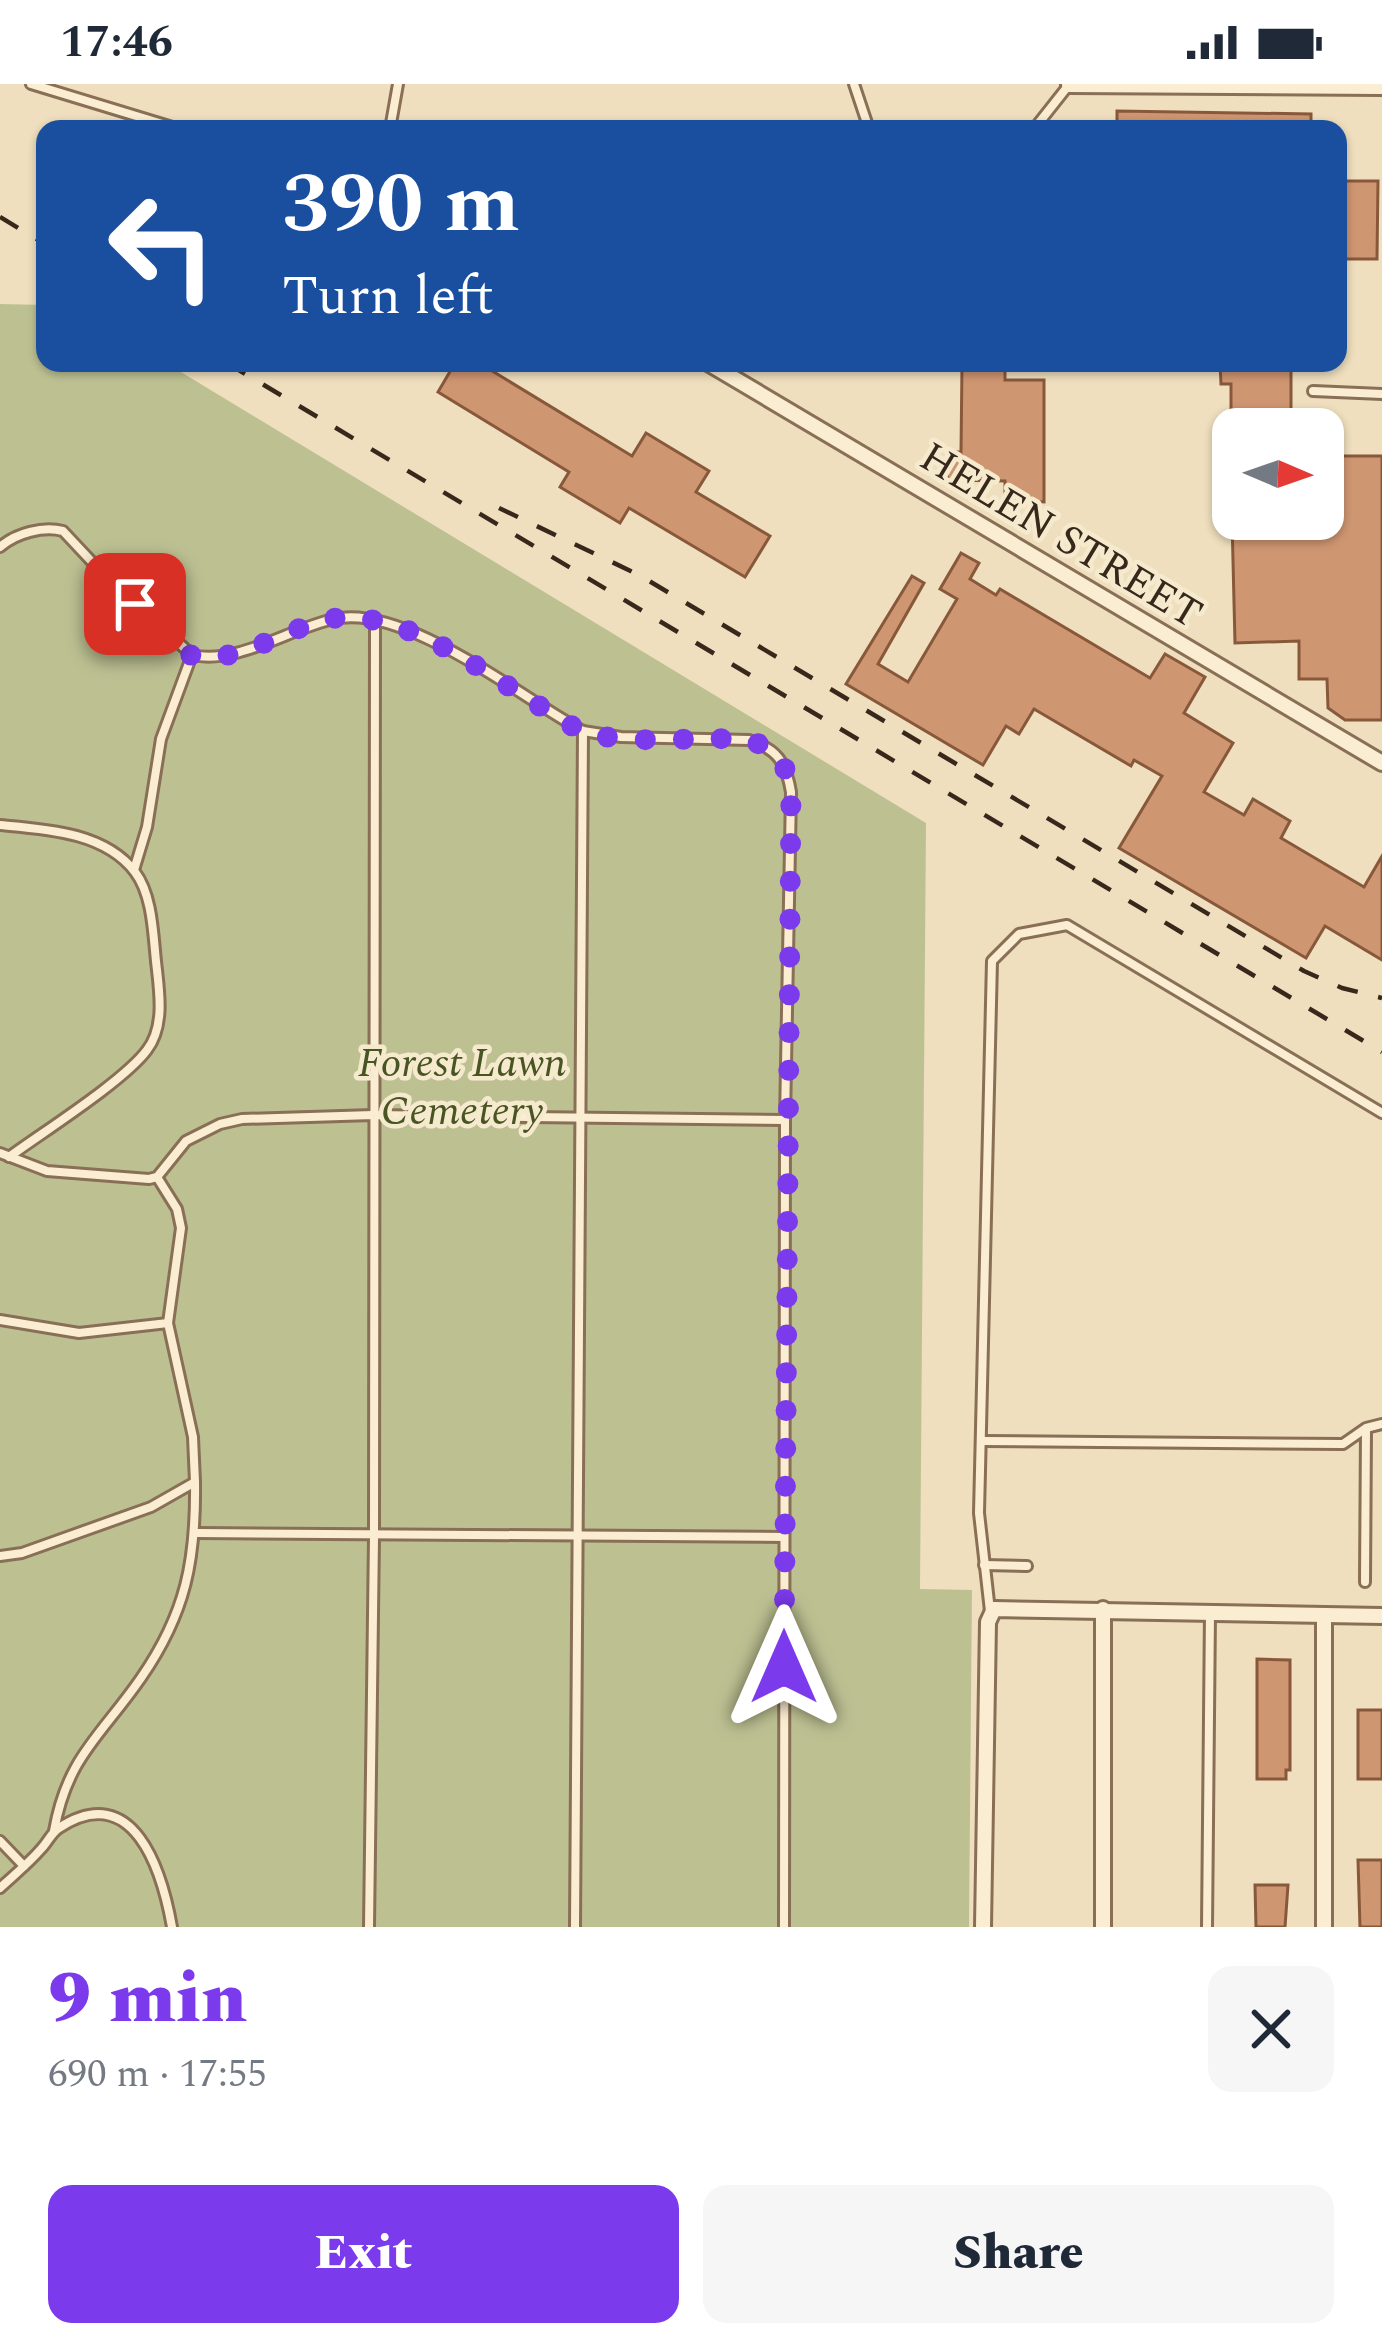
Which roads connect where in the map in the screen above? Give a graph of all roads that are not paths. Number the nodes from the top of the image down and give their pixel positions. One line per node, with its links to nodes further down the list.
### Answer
1 (31, 84): 6 (lane)
2 (398, 84): 7 (lane)
3 (854, 84): 8 (lane)
4 (1069, 85): 5 (street); 9 (lane)
5 (1382, 87)
6 (149, 120)
7 (392, 120)
8 (866, 120)
9 (1041, 120)
10 (723, 372): 17 (street, HELEN STREET)
11 (1313, 392): 12 (lane)
12 (1382, 394)
13 (2, 542): 15 (lane)
14 (375, 621): 15 (lane); 16 (lane); 21 (lane)
15 (192, 656): 19 (lane)
16 (583, 731): 22 (lane); 23 (lane)
17 (1382, 763)
18 (0, 825): 19 (lane)
19 (134, 870): 24 (lane)
20 (1382, 1113): 30 (lane)
21 (373, 1115): 22 (lane); 25 (lane); 33 (lane)
22 (579, 1117): 23 (lane); 35 (lane)
23 (785, 1120): 34 (lane)
24 (4, 1155): 25 (lane)
25 (157, 1177): 27 (lane)
26 (0, 1320): 27 (lane)
27 (168, 1323): 31 (lane)
28 (1382, 1424): 29 (lane)
29 (1366, 1428): 30 (lane); 39 (lane)
30 (983, 1441): 37 (lane)
31 (195, 1482): 32 (lane); 36 (lane)
32 (197, 1533): 33 (lane); 45 (lane)
33 (374, 1537): 35 (lane); 50 (lane)
34 (784, 1538): 35 (lane); 52 (lane)
35 (580, 1539): 51 (lane)
36 (0, 1556)
37 (984, 1565): 38 (lane); 41 (lane)
38 (1027, 1566)
39 (1365, 1582)
40 (1103, 1609): 41 (street); 42 (street); 54 (street)
41 (994, 1610): 53 (street)
42 (1210, 1612): 43 (street); 55 (lane)
43 (1324, 1616): 44 (street); 56 (street)
44 (1382, 1616)
45 (54, 1831): 47 (lane); 49 (lane)
46 (0, 1841): 47 (lane)
47 (24, 1866): 48 (lane)
48 (0, 1888)
49 (172, 1927)
50 (369, 1927)
51 (575, 1927)
52 (784, 1927)
53 (983, 1927)
54 (1103, 1927)
55 (1207, 1927)
56 (1324, 1927)

